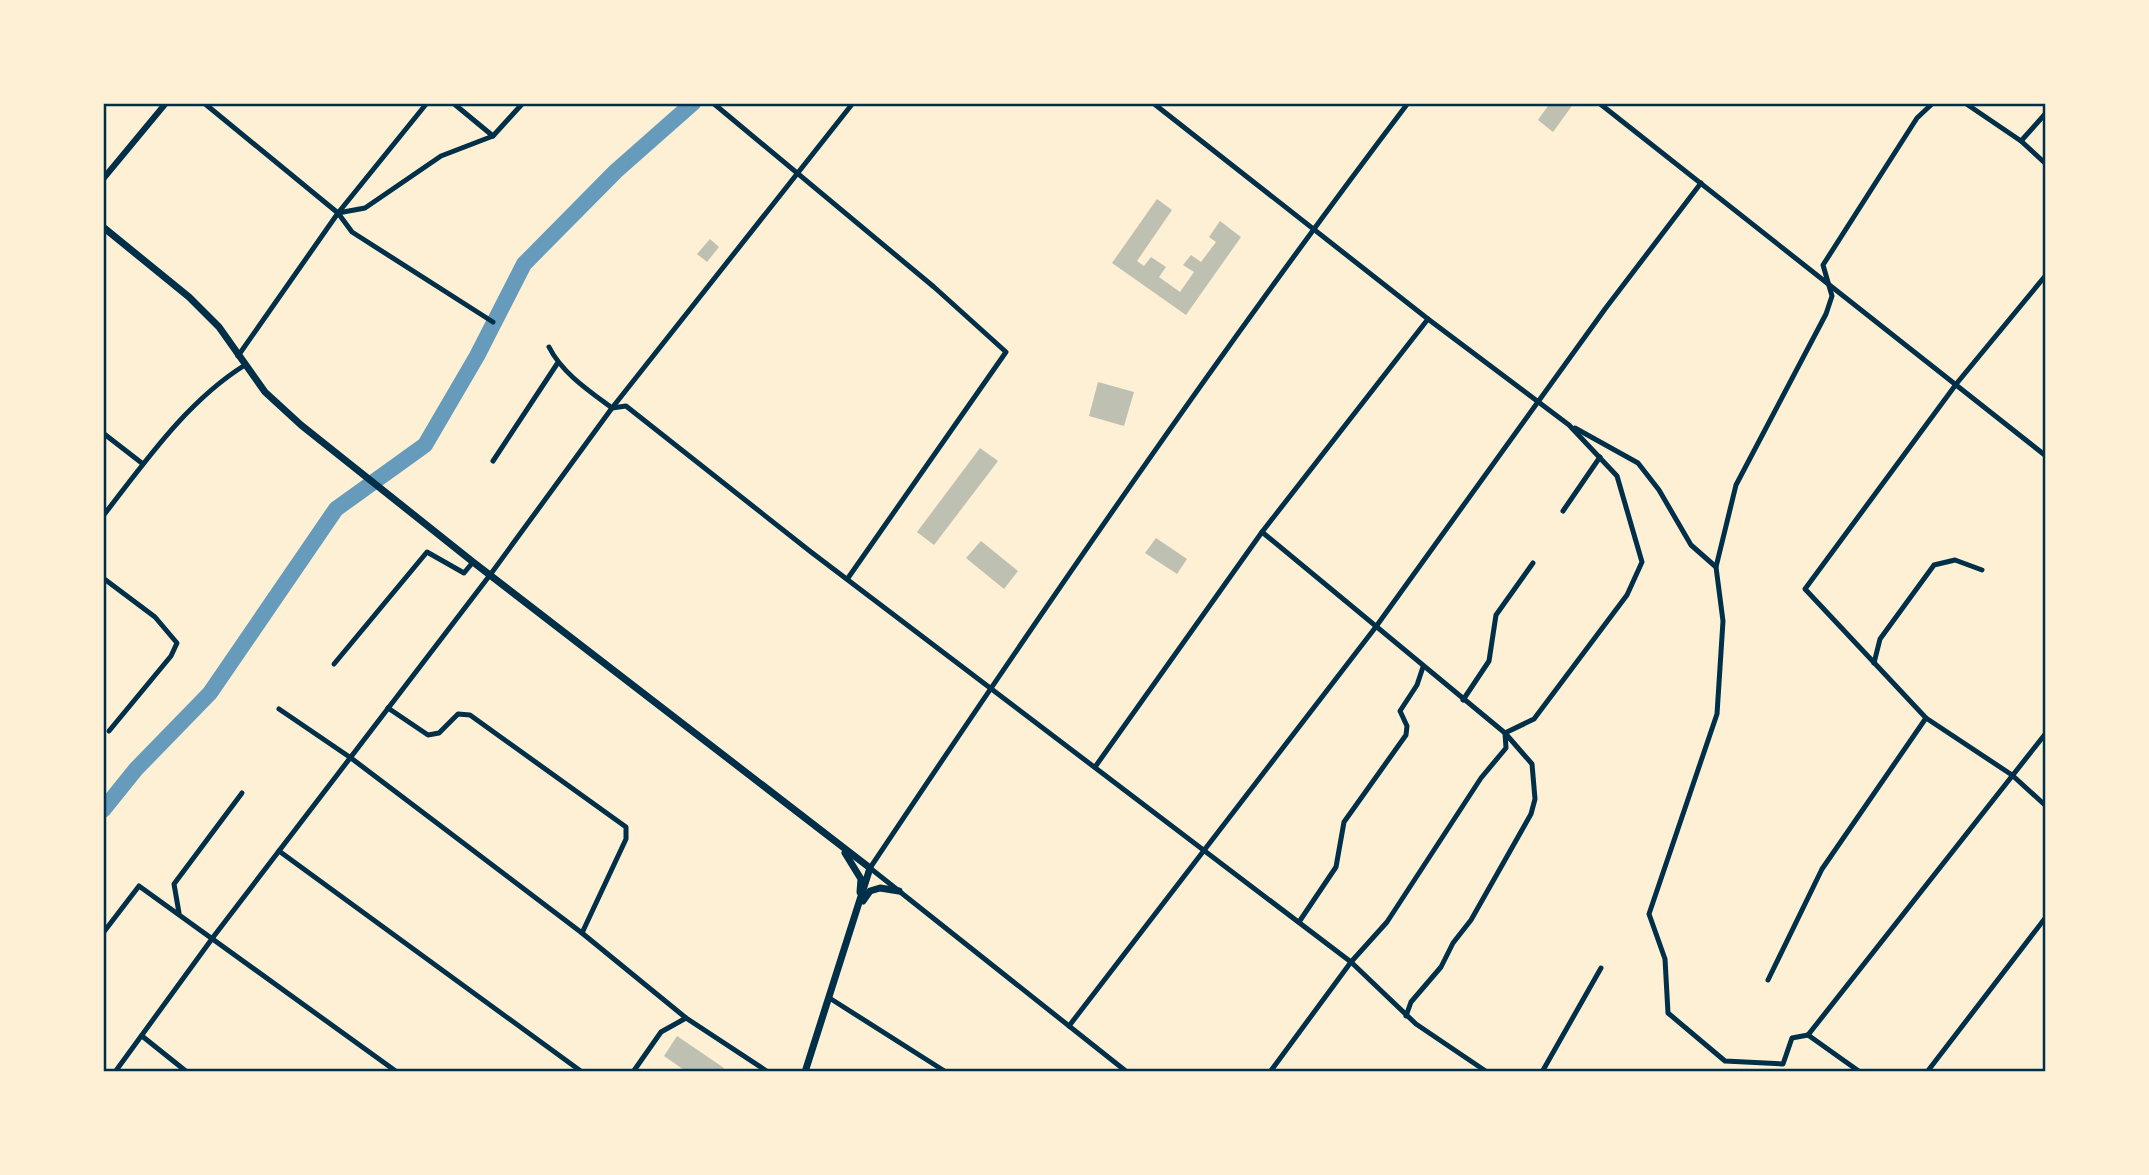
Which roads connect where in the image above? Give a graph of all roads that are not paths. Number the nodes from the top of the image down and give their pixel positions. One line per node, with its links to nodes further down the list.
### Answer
1 (166, 103): 18 (street)
2 (204, 103): 20 (street)
3 (427, 103): 20 (street)
4 (453, 103): 14 (street)
5 (523, 103): 14 (street)
6 (713, 103): 17 (street)
7 (853, 103): 17 (street)
8 (1153, 103): 22 (street)
9 (1408, 103): 22 (street)
10 (1599, 103): 19 (street)
11 (1933, 103): 24 (street)
12 (1965, 103): 15 (street)
13 (2046, 113): 15 (street)
14 (493, 136): 20 (street)
15 (2021, 141): 16 (street)
16 (2046, 164)
17 (797, 176): 33 (street); 49 (street)
18 (103, 179)
19 (1701, 183): 24 (street); 32 (street)
20 (338, 213): 26 (street); 28 (street)
21 (103, 227): 28 (main road)
22 (1312, 229): 25 (street); 54 (street)
23 (2046, 275): 31 (street)
24 (1827, 281): 31 (street); 45 (street)
25 (1428, 319): 32 (street); 42 (street)
26 (493, 322)
27 (549, 347): 29 (street)
28 (238, 356): 30 (main road)
29 (557, 364): 33 (street); 38 (street)
30 (245, 365): 39 (street); 43 (main road)
31 (1956, 383): 36 (street); 51 (street)
32 (1538, 402): 34 (street); 50 (street)
33 (612, 408): 47 (street); 49 (street)
34 (1569, 425): 37 (street); 45 (street)
35 (103, 433): 39 (street)
36 (2046, 456)
37 (1600, 457): 40 (street); 60 (street)
38 (493, 461)
39 (143, 464): 41 (street)
40 (1563, 511)
41 (103, 516)
42 (1262, 532): 50 (street); 63 (street)
43 (473, 562): 47 (main road); 52 (street)
44 (1533, 563): 55 (street)
45 (1716, 567): 86 (street)
46 (1983, 570): 51 (street)
47 (490, 575): 56 (street); 67 (main road)
48 (103, 578): 59 (street)
49 (848, 578): 54 (street)
50 (1375, 628): 53 (street); 69 (street)
51 (1874, 663): 58 (street)
52 (334, 664)
53 (1423, 667): 55 (street); 75 (street)
54 (991, 687): 63 (street); 70 (street)
55 (1463, 700): 60 (street)
56 (388, 708): 62 (street); 77 (street)
57 (279, 709): 62 (street)
58 (1926, 718): 64 (street); 81 (street)
59 (109, 731)
60 (1505, 733): 79 (street); 83 (street)
61 (2046, 733): 64 (street)
62 (351, 758): 68 (street); 77 (street)
63 (1094, 767): 69 (street)
64 (2012, 775): 66 (street); 86 (street)
65 (242, 793): 73 (street)
66 (2046, 806)
67 (840, 845): 70 (main road); 72 (main road)
68 (279, 851): 78 (street); 91 (street)
69 (1202, 851): 75 (street); 85 (street)
70 (870, 868): 71 (street); 72 (main road)
71 (899, 891): 72 (main road); 85 (street)
72 (859, 907): 82 (main road)
73 (179, 913): 76 (street); 78 (street)
74 (2046, 917): 101 (street)
75 (1299, 922): 79 (street)
76 (103, 933)
77 (582, 933): 84 (street)
78 (214, 936): 87 (street); 90 (street)
79 (1351, 962): 83 (street); 97 (street)
80 (1601, 968): 99 (street)
81 (1768, 979)
82 (831, 999): 94 (main road); 95 (street)
83 (1406, 1016): 98 (street)
84 (687, 1018): 92 (street); 93 (street)
85 (1069, 1026): 96 (street)
86 (1808, 1035): 100 (street)
87 (142, 1036): 88 (street); 89 (street)
88 (115, 1072)
89 (187, 1072)
90 (397, 1072)
91 (582, 1072)
92 (633, 1072)
93 (768, 1072)
94 (805, 1072)
95 (946, 1072)
96 (1127, 1072)
97 (1270, 1072)
98 (1487, 1072)
99 (1542, 1072)
100 (1860, 1072)
101 (1927, 1072)

